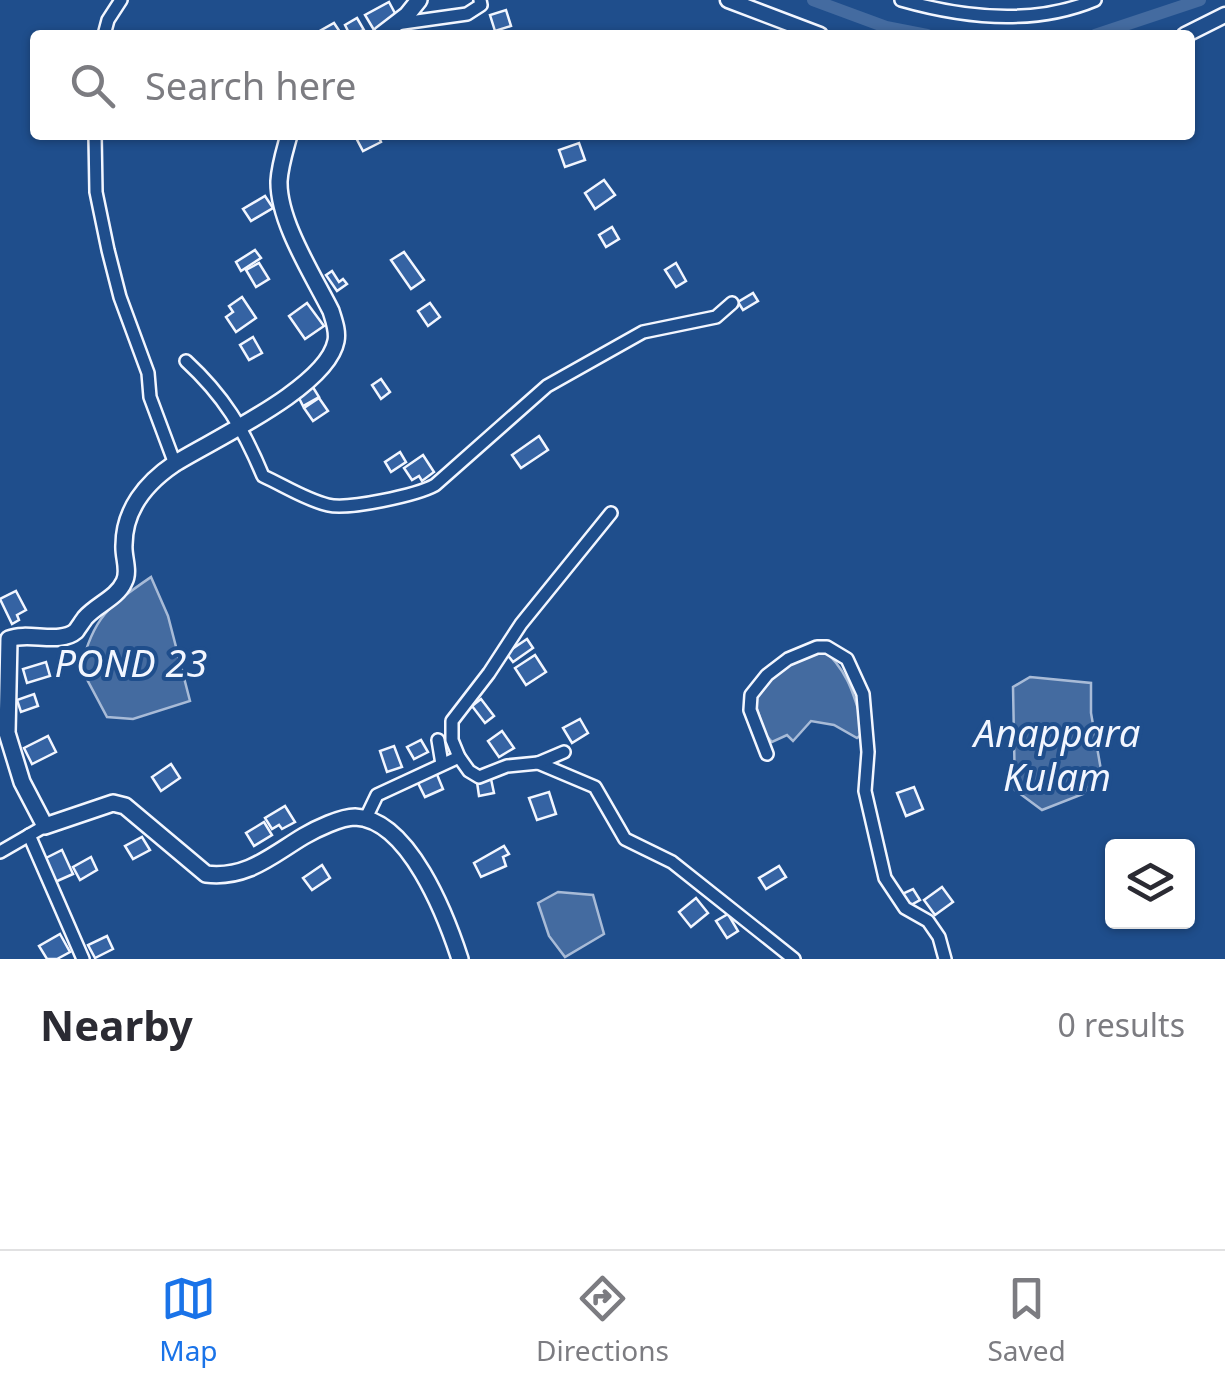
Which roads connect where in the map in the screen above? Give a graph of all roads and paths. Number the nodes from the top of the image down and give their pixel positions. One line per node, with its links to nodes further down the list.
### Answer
1 (121, 0): 9 (street)
2 (419, 0): 8 (main road)
3 (480, 0): 8 (street)
4 (728, 0): 11 (street)
5 (901, 0): 6 (street)
6 (1095, 0)
7 (1225, 15): 12 (street)
8 (396, 24): 10 (main road)
9 (105, 30)
10 (388, 30)
11 (807, 30)
12 (1195, 30)
13 (95, 140): 18 (street)
14 (288, 140): 17 (main road)
15 (732, 304): 17 (street)
16 (186, 361): 17 (street)
17 (242, 427): 18 (main road)
18 (175, 464): 27 (main road)
19 (611, 513): 23 (street)
20 (438, 740): 25 (street)
21 (564, 752): 24 (street)
22 (767, 754): 33 (street)
23 (459, 757): 24 (street); 25 (street)
24 (538, 763): 32 (street)
25 (442, 764): 26 (street)
26 (365, 820): 27 (main road); 31 (main road)
27 (45, 826): 28 (street)
28 (29, 835): 29 (street); 30 (street)
29 (0, 852)
30 (84, 959)
31 (460, 959)
32 (794, 959)
33 (945, 959)

